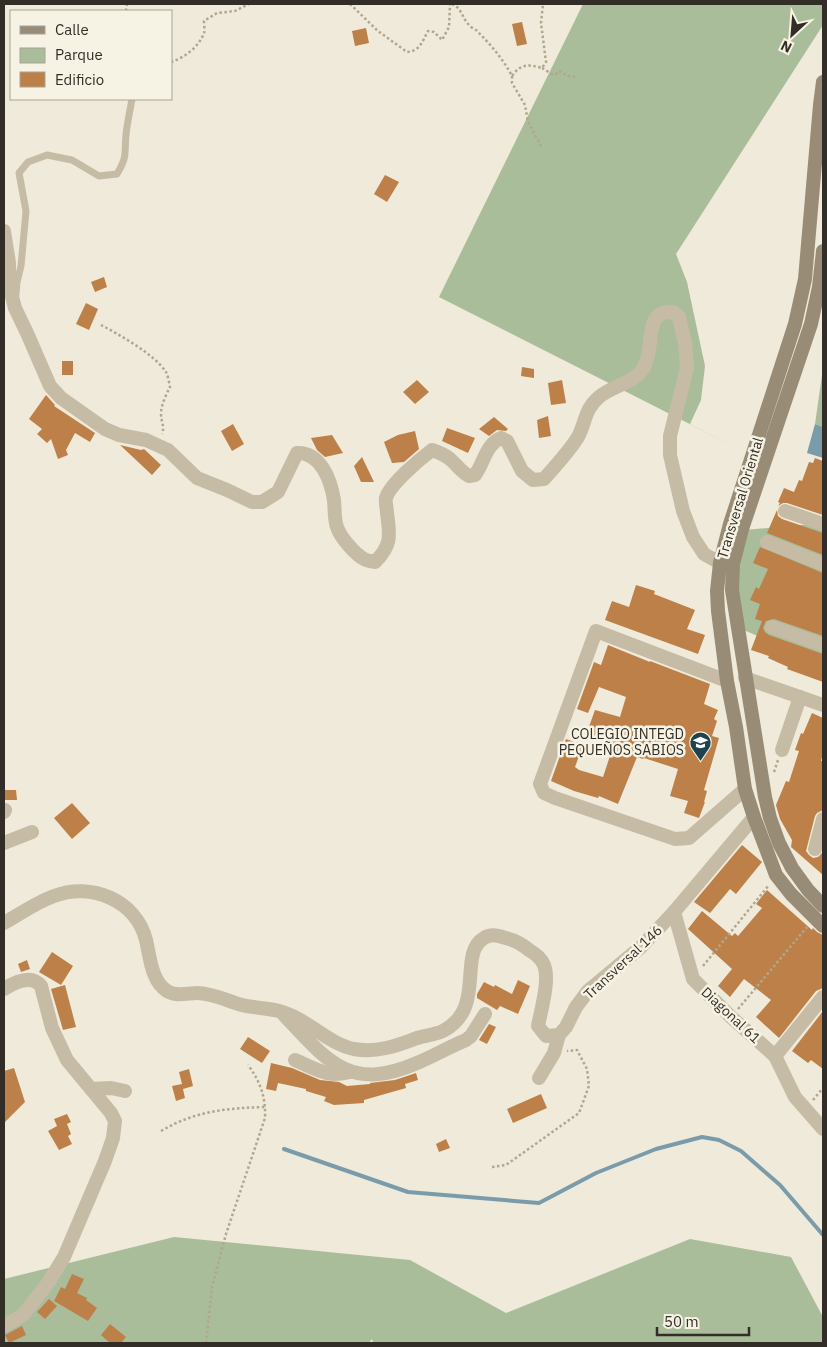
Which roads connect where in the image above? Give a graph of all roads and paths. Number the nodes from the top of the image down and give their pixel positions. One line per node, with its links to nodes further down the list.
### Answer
1 (249, 4): 5 (path)
2 (350, 4): 3 (path)
3 (451, 4): 7 (path)
4 (543, 4): 6 (path)
5 (172, 62)
6 (542, 68): 7 (path); 8 (path)
7 (512, 76): 11 (path)
8 (578, 77)
9 (823, 82): 20 (main road, Transversal Oriental)
10 (132, 100): 14 (lane)
11 (541, 146)
12 (4, 231): 14 (street)
13 (823, 251): 24 (main road, Transversal Oriental)
14 (15, 308): 16 (street)
15 (101, 325): 16 (path)
16 (168, 450): 20 (street)
17 (786, 511): 18 (street)
18 (823, 524)
19 (767, 542): 21 (street)
20 (720, 563): 25 (main road, Transversal Oriental)
21 (823, 564)
22 (772, 627): 23 (street)
23 (823, 645)
24 (745, 678): 26 (street); 36 (main road, Transversal Oriental)
25 (727, 680): 29 (main road, Transversal Oriental); 29 (street)
26 (800, 697): 27 (street); 28 (street)
27 (823, 705)
28 (782, 750)
29 (745, 789): 30 (main road, Transversal Oriental)
30 (754, 817): 35 (main road, Transversal Oriental); 37 (street, Transversal 146)
31 (823, 819): 34 (street)
32 (32, 832): 33 (street)
33 (4, 843)
34 (815, 849)
35 (776, 875): 38 (main road, Transversal Oriental); 40 (path)
36 (823, 906)
37 (674, 912): 40 (street, Diagonal 61); 46 (street, Transversal 146)
38 (819, 922): 45 (path)
39 (4, 923): 43 (street)
40 (693, 979): 45 (street, Diagonal 61)
41 (4, 989): 53 (street)
42 (823, 997): 48 (street)
43 (280, 1011): 46 (street); 51 (street)
44 (484, 1014): 51 (street)
45 (731, 1017): 48 (street, Diagonal 61)
46 (559, 1034): 47 (street, Transversal 146)
47 (554, 1053): 52 (street, Transversal 146); 58 (path)
48 (775, 1056): 56 (street, Diagonal 61)
49 (295, 1060): 51 (street)
50 (248, 1065): 55 (path)
51 (350, 1072)
52 (539, 1078)
53 (91, 1089): 54 (street); 59 (street)
54 (125, 1091)
55 (266, 1108): 57 (path); 60 (path)
56 (823, 1129)
57 (161, 1131)
58 (492, 1167)
59 (4, 1326)
60 (206, 1343)

